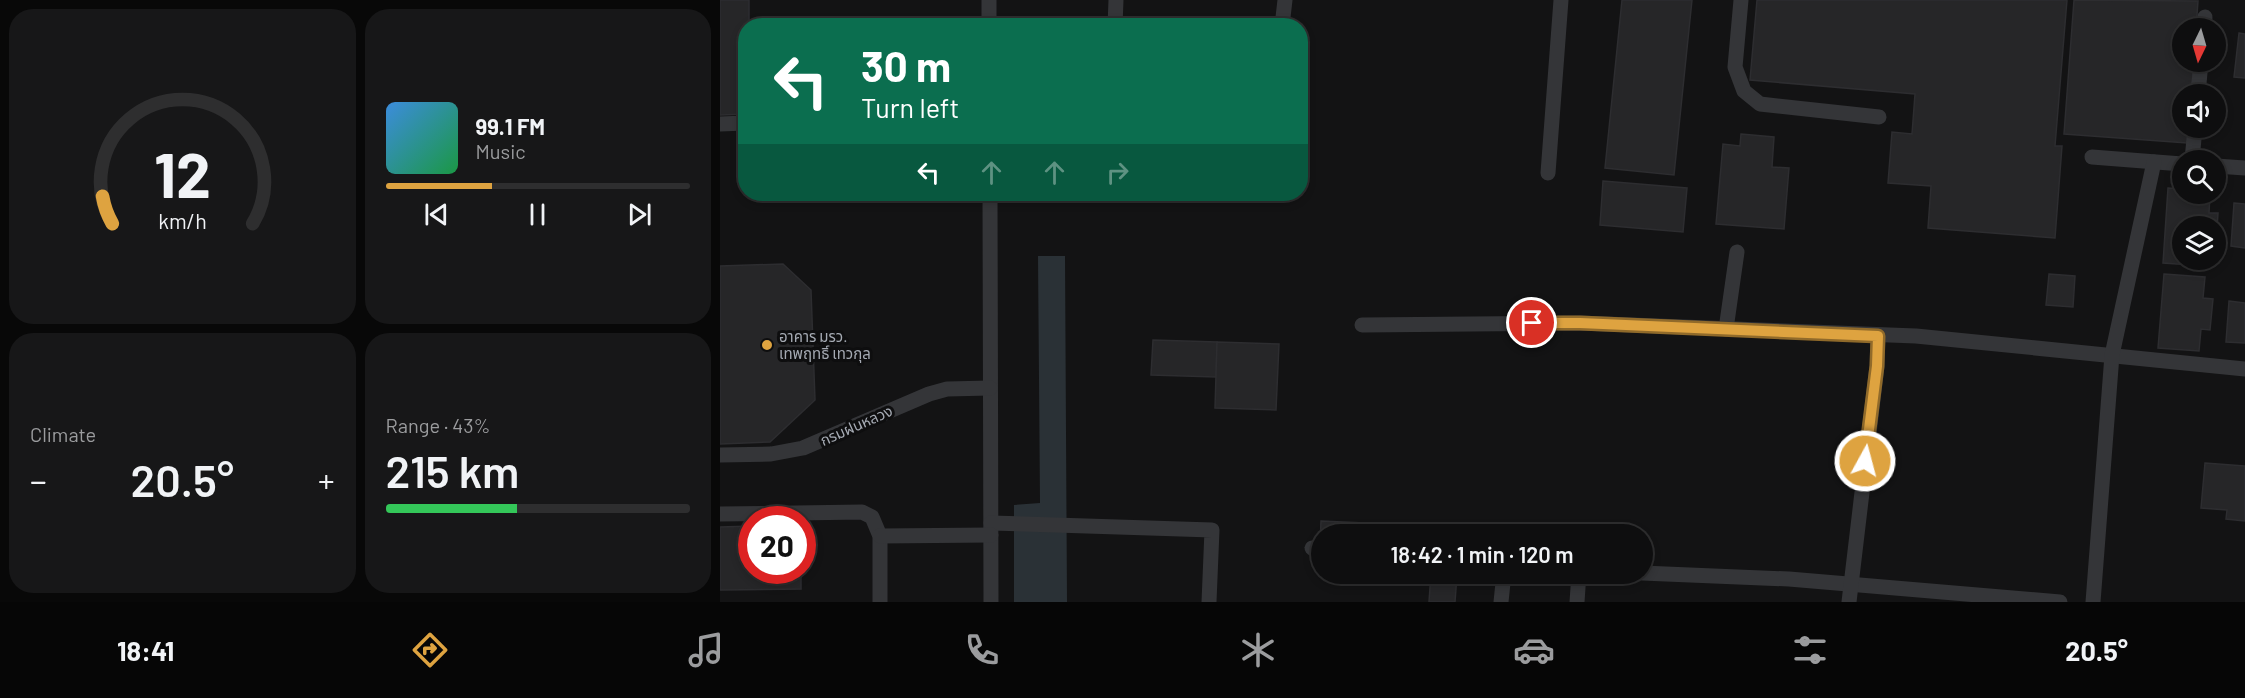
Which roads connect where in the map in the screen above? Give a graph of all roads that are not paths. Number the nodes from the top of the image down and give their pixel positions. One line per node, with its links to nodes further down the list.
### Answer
1 (989, 0): 6 (lane)
2 (1116, 0): 7 (lane)
3 (1285, 0): 8 (lane)
4 (1561, 0): 17 (lane)
5 (1741, 0): 9 (lane)
6 (989, 18)
7 (1115, 18)
8 (1283, 18)
9 (1879, 117)
10 (738, 123): 11 (lane)
11 (720, 124)
12 (2092, 157): 13 (lane)
13 (2154, 162): 14 (lane); 23 (lane)
14 (2172, 163)
15 (2226, 167): 16 (lane)
16 (2245, 168)
17 (1548, 173)
18 (990, 201): 25 (lane)
19 (1737, 252): 21 (lane)
20 (1362, 325): 21 (lane)
21 (1726, 329): 22 (lane)
22 (1878, 336): 23 (lane); 31 (lane)
23 (2112, 355): 24 (lane); 42 (lane)
24 (2245, 369)
25 (990, 388): 26 (lane, กรมฝนหลวง); 28 (lane)
26 (720, 455)
27 (720, 514): 29 (lane)
28 (991, 529): 29 (lane); 36 (lane); 37 (lane)
29 (880, 536): 35 (lane)
30 (1653, 574): 31 (lane)
31 (1851, 583): 34 (lane); 40 (lane)
32 (1503, 584): 38 (lane)
33 (1578, 584): 39 (lane)
34 (1995, 600): 41 (lane)
35 (880, 602)
36 (991, 602)
37 (1209, 602)
38 (1502, 602)
39 (1577, 602)
40 (1849, 602)
41 (2060, 602)
42 (2093, 602)

